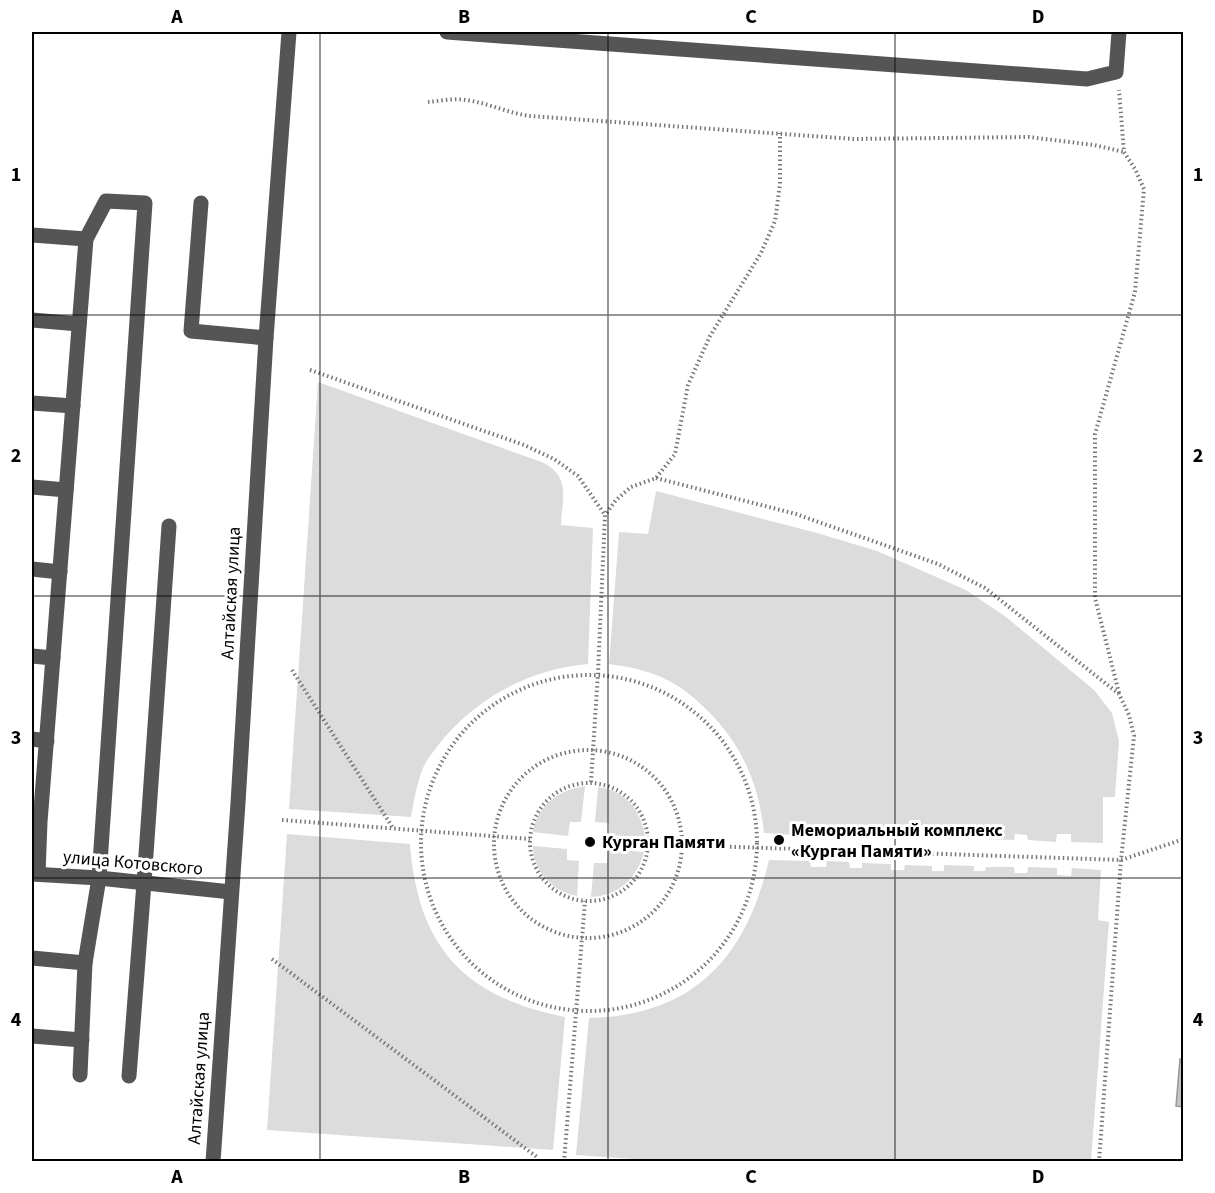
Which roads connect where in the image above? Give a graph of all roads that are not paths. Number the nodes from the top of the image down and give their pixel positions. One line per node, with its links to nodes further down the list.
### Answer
1 (290, 32): 9 (street, Алтайская улица)
2 (447, 32): 3 (street)
3 (1119, 32)
4 (201, 203): 9 (street)
5 (32, 235): 6 (street)
6 (86, 239): 8 (street); 22 (street)
7 (32, 320): 8 (street)
8 (79, 324): 11 (street)
9 (266, 338): 24 (street, Алтайская улица)
10 (32, 403): 11 (street)
11 (73, 406): 13 (street)
12 (32, 487): 13 (street)
13 (66, 490): 16 (street)
14 (169, 526): 23 (street)
15 (32, 569): 16 (street)
16 (60, 572): 18 (street)
17 (32, 656): 18 (street)
18 (53, 658): 19 (street)
19 (39, 740): 20 (street)
20 (36, 822): 21 (street)
21 (35, 874): 22 (street, улица Котовского)
22 (99, 878): 23 (street, улица Котовского); 26 (street)
23 (144, 883): 24 (street, улица Котовского); 30 (street)
24 (231, 892): 31 (street, Алтайская улица)
25 (32, 958): 26 (street)
26 (85, 963): 28 (street)
27 (32, 1036): 28 (street)
28 (82, 1040): 29 (street)
29 (80, 1075)
30 (129, 1076)
31 (216, 1160)

